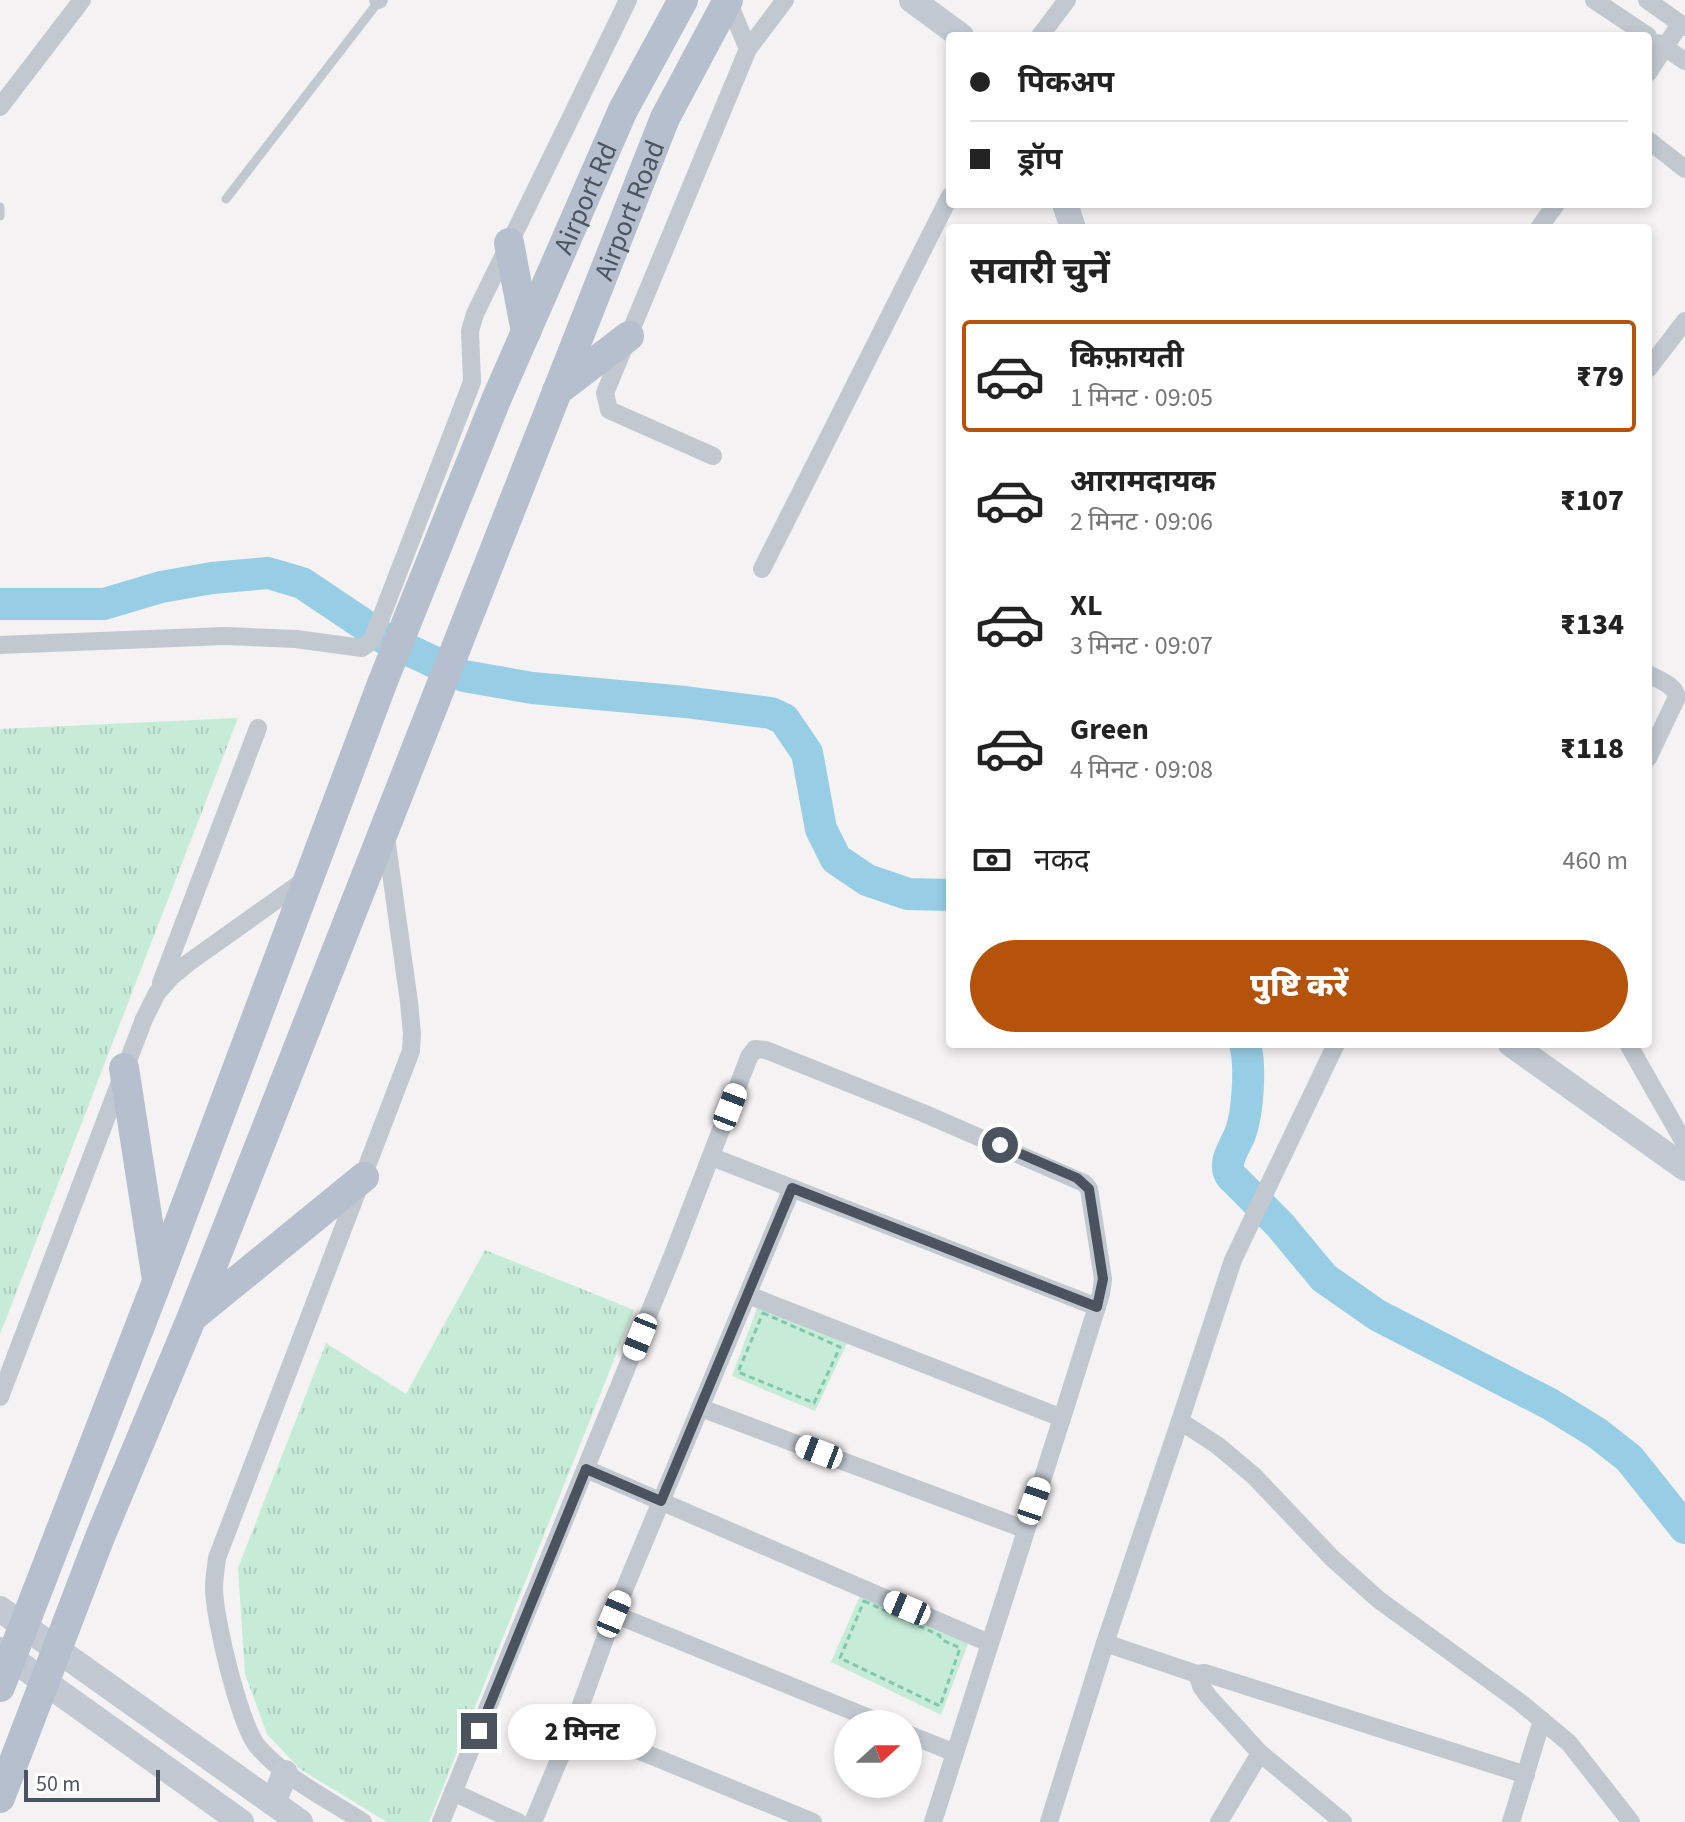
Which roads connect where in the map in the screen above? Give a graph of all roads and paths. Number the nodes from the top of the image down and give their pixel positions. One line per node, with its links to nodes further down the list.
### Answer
1 (82, 0): 20 (street)
2 (379, 0): 23 (lane)
3 (628, 0): 27 (street)
4 (683, 0): 29 (main road, Airport Rd)
5 (728, 0): 17 (street); 32 (main road, Airport Road)
6 (785, 0): 17 (street)
7 (912, 0): 12 (street)
8 (1067, 0): 13 (street)
9 (1594, 0): 14 (street)
10 (1647, 0): 11 (street)
11 (1683, 26): 16 (street)
12 (956, 32)
13 (1043, 32)
14 (1642, 32)
15 (1652, 39): 16 (street)
16 (1666, 48): 18 (street); 19 (street)
17 (748, 49): 30 (street)
18 (1685, 61)
19 (1652, 67)
20 (0, 107)
21 (1652, 143): 22 (street)
22 (1685, 169)
23 (226, 199)
24 (946, 204): 34 (street)
25 (0, 207): 26 (lane)
26 (0, 216)
27 (509, 243): 29 (main road); 35 (street)
28 (1685, 321): 31 (street)
29 (526, 332): 40 (main road, Airport Rd)
30 (629, 336): 32 (main road); 33 (street)
31 (1652, 364)
32 (555, 392): 39 (main road, Airport Road)
33 (713, 456)
34 (762, 569)
35 (0, 645)
36 (1652, 676): 38 (street)
37 (258, 728): 41 (street)
38 (1652, 750)
39 (384, 825): 49 (street); 55 (main road, Airport Road)
40 (312, 874): 41 (street); 51 (main road, Airport Rd)
41 (157, 993): 45 (street)
42 (1334, 1048): 59 (street)
43 (1517, 1048): 48 (street)
44 (1630, 1048): 46 (street)
45 (124, 1068): 51 (main road); 56 (street)
46 (1685, 1144)
47 (712, 1157): 50 (street); 53 (street); 60 (street)
48 (1685, 1168)
49 (364, 1177): 55 (main road); 79 (street)
50 (792, 1188): 52 (street); 53 (street)
51 (157, 1282): 65 (main road, Airport Rd)
52 (748, 1295): 57 (street); 58 (street)
53 (1097, 1307): 58 (street)
54 (763, 1313): 54 (path)
55 (192, 1317): 68 (main road, Airport Road)
56 (0, 1397)
57 (701, 1408): 61 (street); 62 (street)
58 (1062, 1418): 62 (street)
59 (1180, 1421): 67 (street); 74 (street)
60 (586, 1469): 61 (street); 81 (street)
61 (661, 1501): 64 (street); 66 (street)
62 (1024, 1529): 66 (street)
63 (864, 1601): 63 (path)
64 (614, 1614): 73 (street); 75 (street)
65 (12, 1617): 68 (street); 69 (main road, Airport Rd)
66 (989, 1643): 77 (street)
67 (1105, 1643): 70 (street); 92 (street)
68 (59, 1649): 71 (main road, Airport Road); 83 (street)
69 (6, 1654): 71 (street); 72 (main road)
70 (1197, 1674): 78 (street); 80 (street)
71 (46, 1681): 82 (main road, Airport Road); 84 (street)
72 (0, 1687)
73 (850, 1710)
74 (1542, 1720): 80 (street); 96 (street)
75 (574, 1724): 89 (street); 90 (street)
76 (922, 1740): 77 (street)
77 (955, 1753): 91 (street)
78 (1260, 1753): 93 (street); 94 (street)
79 (285, 1773): 83 (street); 86 (street)
80 (1526, 1775): 95 (street)
81 (453, 1792): 87 (street); 88 (street)
82 (0, 1798)
83 (273, 1803): 85 (street)
84 (241, 1822)
85 (300, 1822)
86 (363, 1822)
87 (441, 1822)
88 (518, 1822)
89 (533, 1822)
90 (813, 1822)
91 (933, 1822)
92 (1049, 1822)
93 (1219, 1822)
94 (1343, 1822)
95 (1511, 1822)
96 (1631, 1822)

